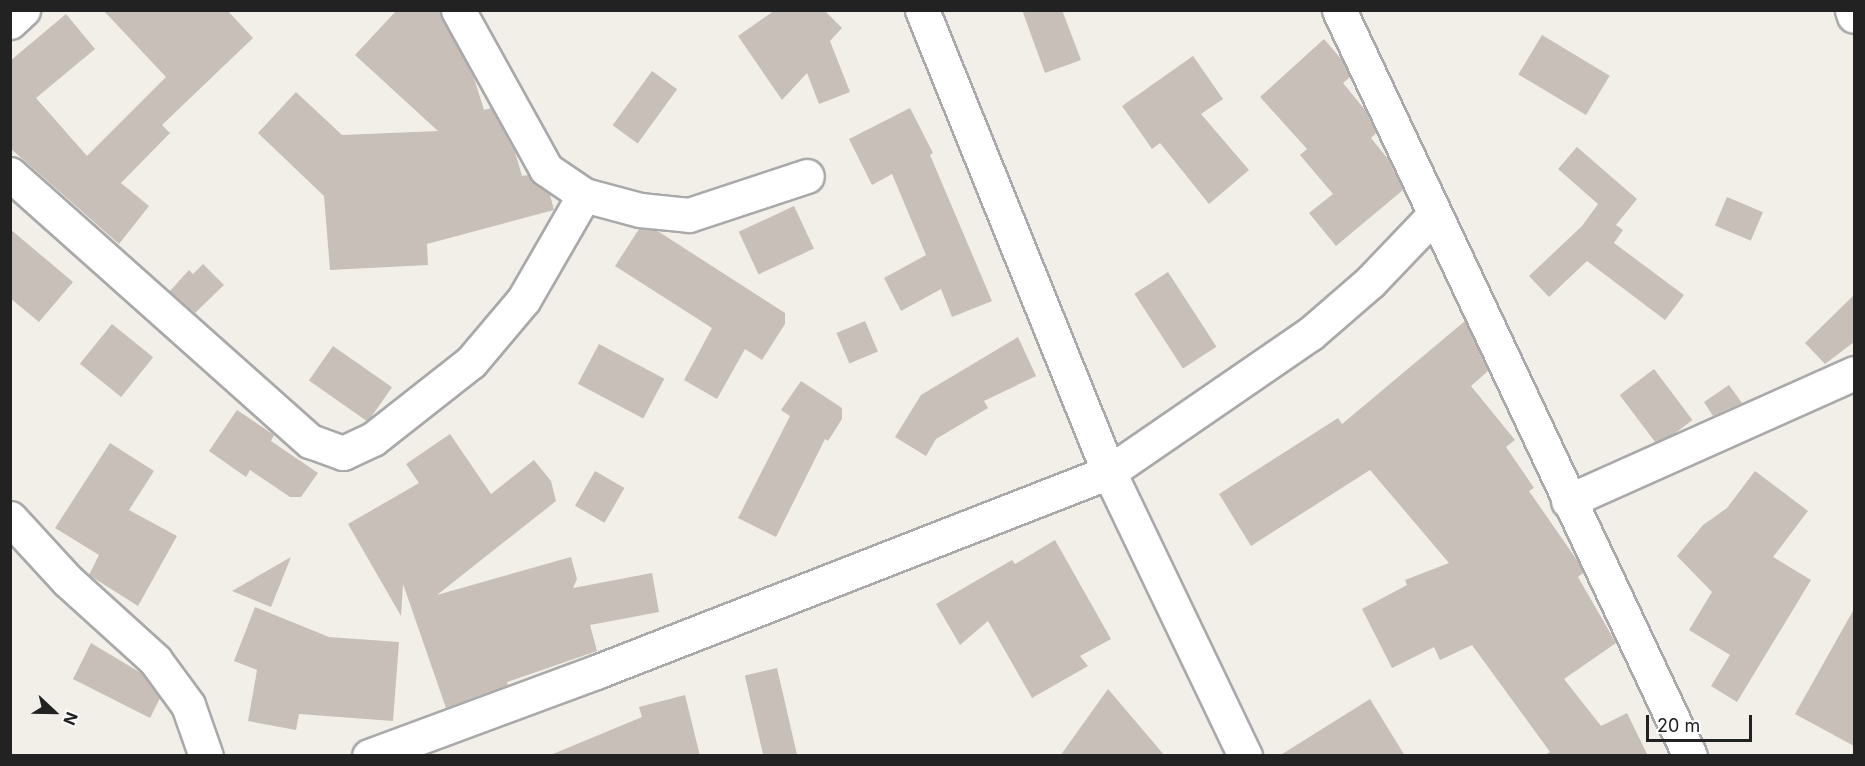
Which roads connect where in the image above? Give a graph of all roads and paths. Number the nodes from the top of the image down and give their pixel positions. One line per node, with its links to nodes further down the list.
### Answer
1 (23, 10): 7 (street)
2 (458, 10): 10 (street)
3 (922, 10): 13 (street)
4 (1339, 10): 11 (street)
5 (1852, 10): 6 (street)
6 (1854, 16)
7 (10, 22)
8 (10, 174): 10 (street)
9 (807, 176): 10 (street)
10 (584, 195)
11 (1434, 215): 13 (street); 14 (street)
12 (1854, 373): 14 (street)
13 (1108, 472): 16 (street); 18 (street)
14 (1568, 501): 19 (street)
15 (10, 518): 17 (street)
16 (374, 755)
17 (206, 756)
18 (1245, 756)
19 (1690, 756)

